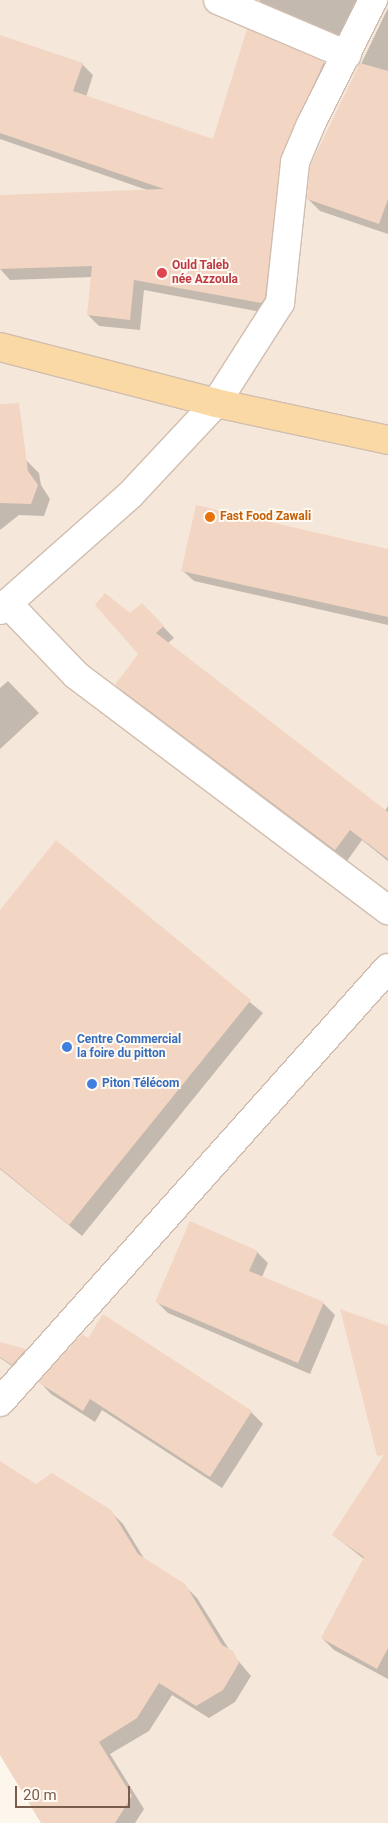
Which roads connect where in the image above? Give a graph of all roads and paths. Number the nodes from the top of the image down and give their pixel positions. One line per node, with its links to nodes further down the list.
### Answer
1 (218, 0): 3 (street)
2 (373, 0): 3 (street)
3 (347, 55): 5 (street)
4 (0, 348): 5 (main road)
5 (216, 403): 6 (main road); 7 (street)
6 (388, 440)
7 (4, 607): 8 (street)
8 (388, 910)
9 (388, 968): 10 (street)
10 (0, 1402)

